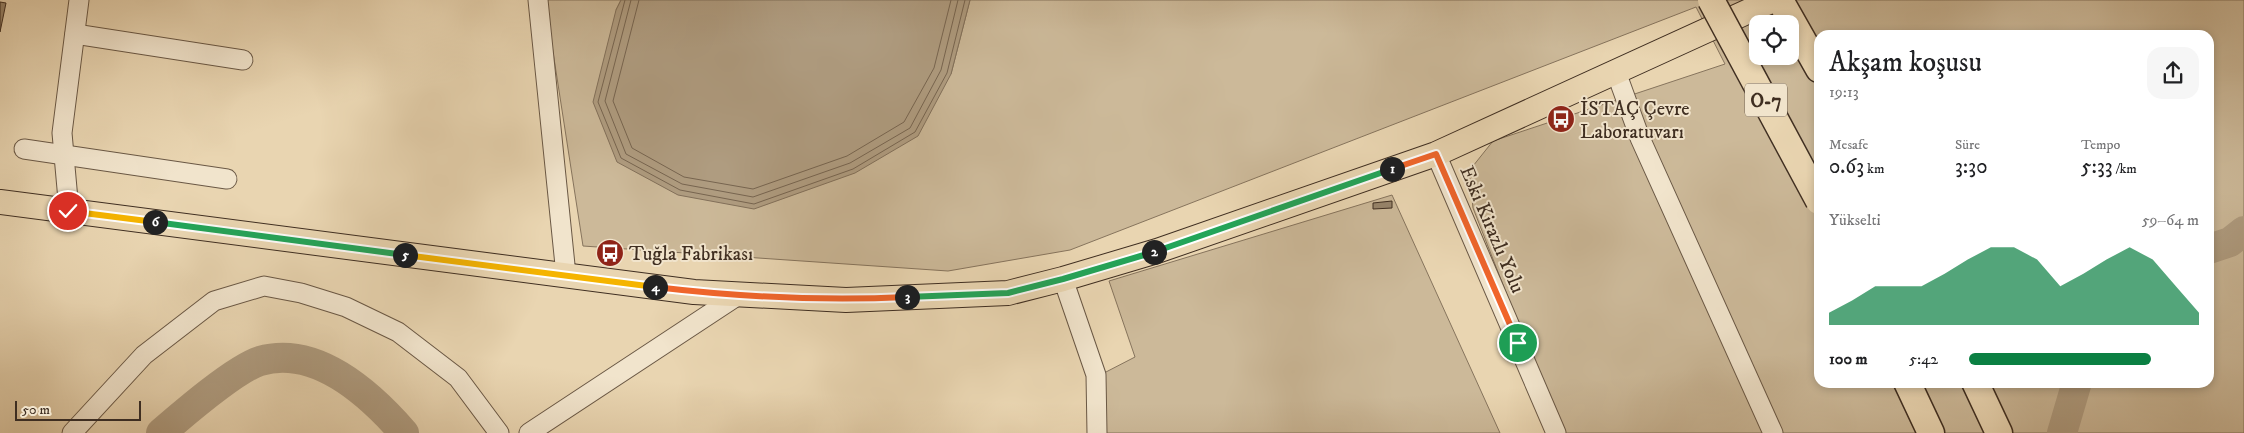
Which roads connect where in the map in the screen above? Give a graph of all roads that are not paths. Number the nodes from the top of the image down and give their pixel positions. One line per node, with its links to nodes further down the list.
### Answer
1 (80, 0): 6 (street)
2 (538, 0): 17 (street)
3 (1711, 0): 14 (highway, O-7, bridge)
4 (1773, 0): 9 (main road)
5 (1780, 0): 8 (highway)
6 (75, 34): 7 (street); 12 (street)
7 (244, 60)
8 (1814, 60)
9 (1616, 72): 11 (main road); 27 (street)
10 (24, 150): 12 (street)
11 (1436, 154): 18 (main road); 26 (street, Eski Kirazlı Yolu)
12 (64, 155): 13 (street); 16 (street)
13 (227, 179)
14 (1814, 192)
15 (0, 202): 16 (main road)
16 (68, 211): 17 (main road)
17 (566, 275): 19 (main road)
18 (1063, 279): 19 (main road); 25 (street)
19 (740, 294): 24 (street)
20 (1910, 388): 28 (highway)
21 (1978, 388): 29 (highway)
22 (72, 433): 23 (street)
23 (499, 433)
24 (529, 433)
25 (1097, 433)
26 (1556, 433)
27 (1773, 433)
28 (1931, 433)
29 (1999, 433)

